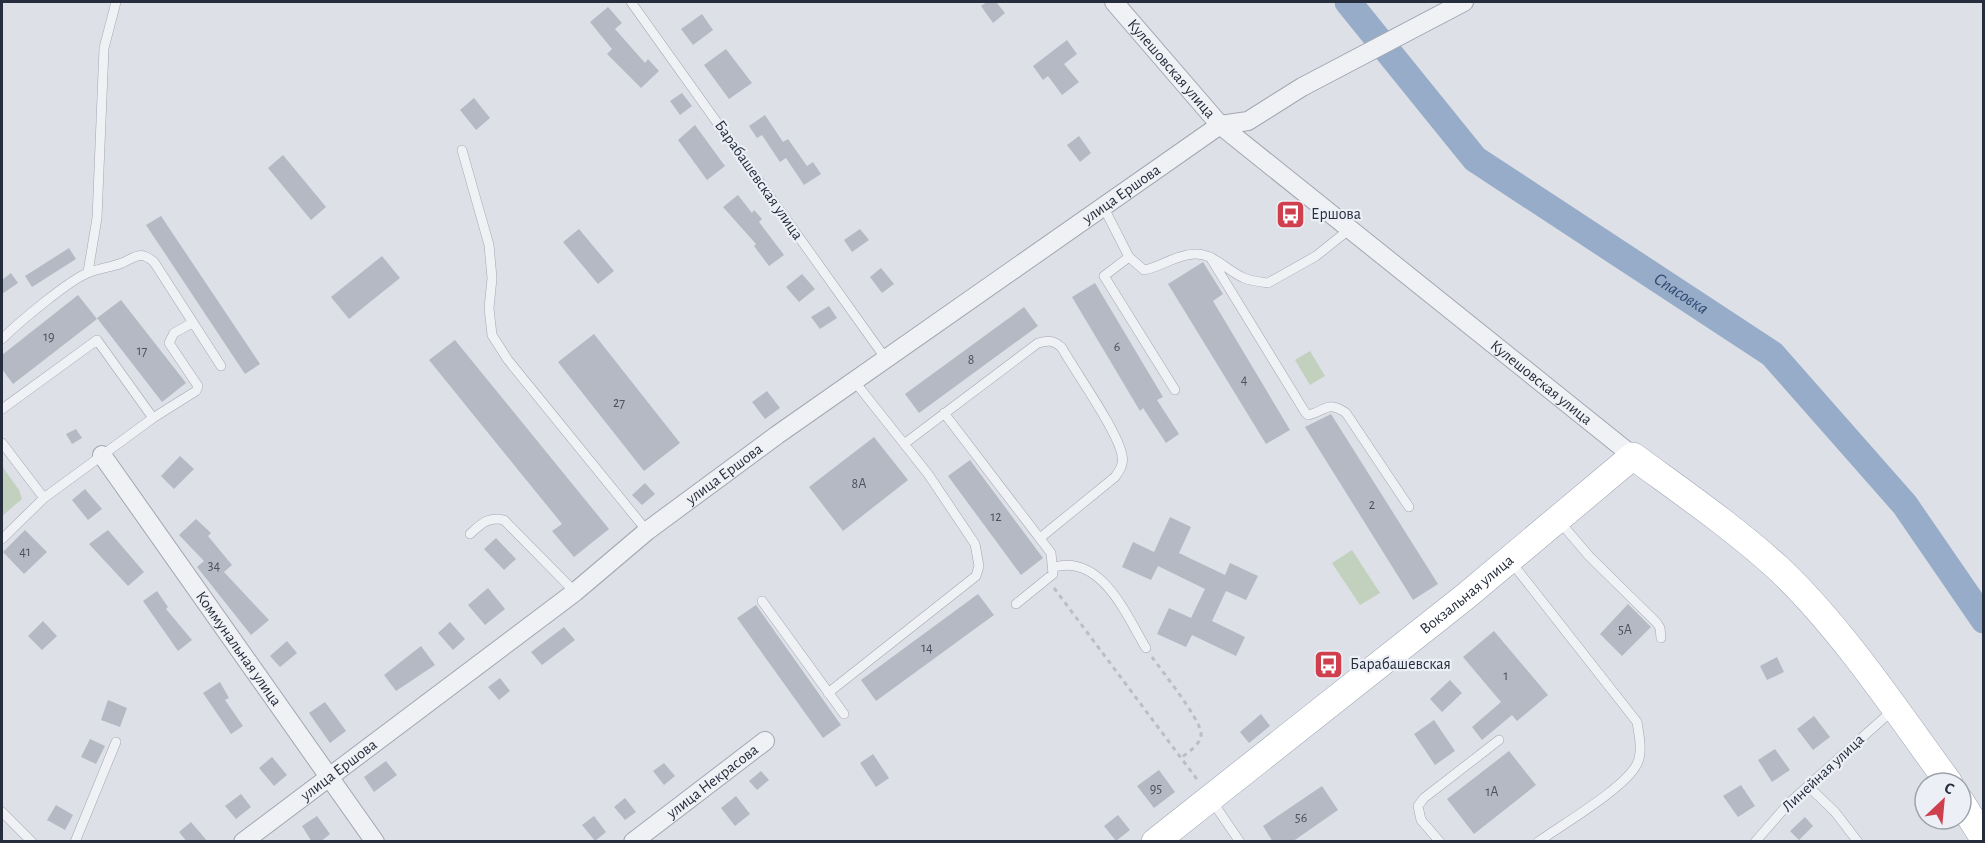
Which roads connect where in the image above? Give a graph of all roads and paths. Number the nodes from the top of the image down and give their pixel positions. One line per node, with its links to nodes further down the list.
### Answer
1 (116, 2): 11 (lane)
2 (630, 2): 14 (lane, Барабашевская улица)
3 (1114, 2): 5 (street, Кулешовская улица)
4 (1464, 2): 5 (street)
5 (1220, 125): 7 (street, улица Ершова); 8 (street, Кулешовская улица)
6 (462, 150): 28 (lane)
7 (1104, 208): 10 (lane); 14 (street, улица Ершова)
8 (1351, 228): 9 (lane); 24 (street, Кулешовская улица)
9 (1210, 256): 10 (lane); 26 (lane)
10 (1129, 257): 17 (lane)
11 (88, 272): 12 (lane); 13 (lane)
12 (192, 323): 15 (lane); 20 (lane)
13 (2, 339)
14 (886, 359): 16 (street, улица Ершова)
15 (221, 366)
16 (855, 382): 22 (lane); 28 (street, улица Ершова)
17 (1175, 390)
18 (2, 409): 20 (lane)
19 (944, 413): 22 (lane); 30 (lane); 30 (lane)
20 (153, 418): 23 (lane)
21 (2, 443): 25 (lane)
22 (904, 444): 40 (lane)
23 (102, 455): 25 (lane); 48 (street, Коммунальная улица)
24 (1633, 456): 27 (main road, Вокзальная улица); 41 (main road, Кулешовская улица)
25 (44, 498): 31 (lane)
26 (1409, 507)
27 (1558, 520): 32 (main road, Вокзальная улица); 38 (lane)
28 (647, 531): 35 (street, улица Ершова)
29 (470, 534): 35 (lane)
30 (1040, 538): 33 (lane)
31 (2, 539)
32 (1510, 561): 50 (main road, Вокзальная улица); 62 (lane)
33 (1054, 567): 34 (lane); 39 (lane)
34 (1048, 580): 37 (lane); 46 (path)
35 (575, 592): 48 (street, улица Ершова)
36 (762, 601): 40 (lane)
37 (1016, 604)
38 (1660, 638)
39 (1146, 648): 46 (path)
40 (828, 693): 42 (lane)
41 (1895, 708): 47 (main road, Кулешовская улица); 49 (lane, Линейная улица)
42 (844, 714)
43 (1499, 740): 61 (lane)
44 (765, 741): 58 (street, улица Некрасова)
45 (116, 742): 55 (lane)
46 (1181, 758): 50 (path)
47 (1940, 771)
48 (328, 777): 56 (street, улица Ершова); 57 (street, Коммунальная улица)
49 (1808, 786): 63 (lane, Линейная улица); 64 (lane)
50 (1210, 798): 59 (main road, Вокзальная улица); 60 (lane)
51 (2, 812): 54 (lane)
52 (1973, 822): 53 (main road)
53 (1983, 839)
54 (32, 842)
55 (75, 842)
56 (243, 842)
57 (375, 842)
58 (633, 842)
59 (1155, 842)
60 (1239, 842)
61 (1440, 842)
62 (1538, 842)
63 (1755, 842)
64 (1858, 842)

